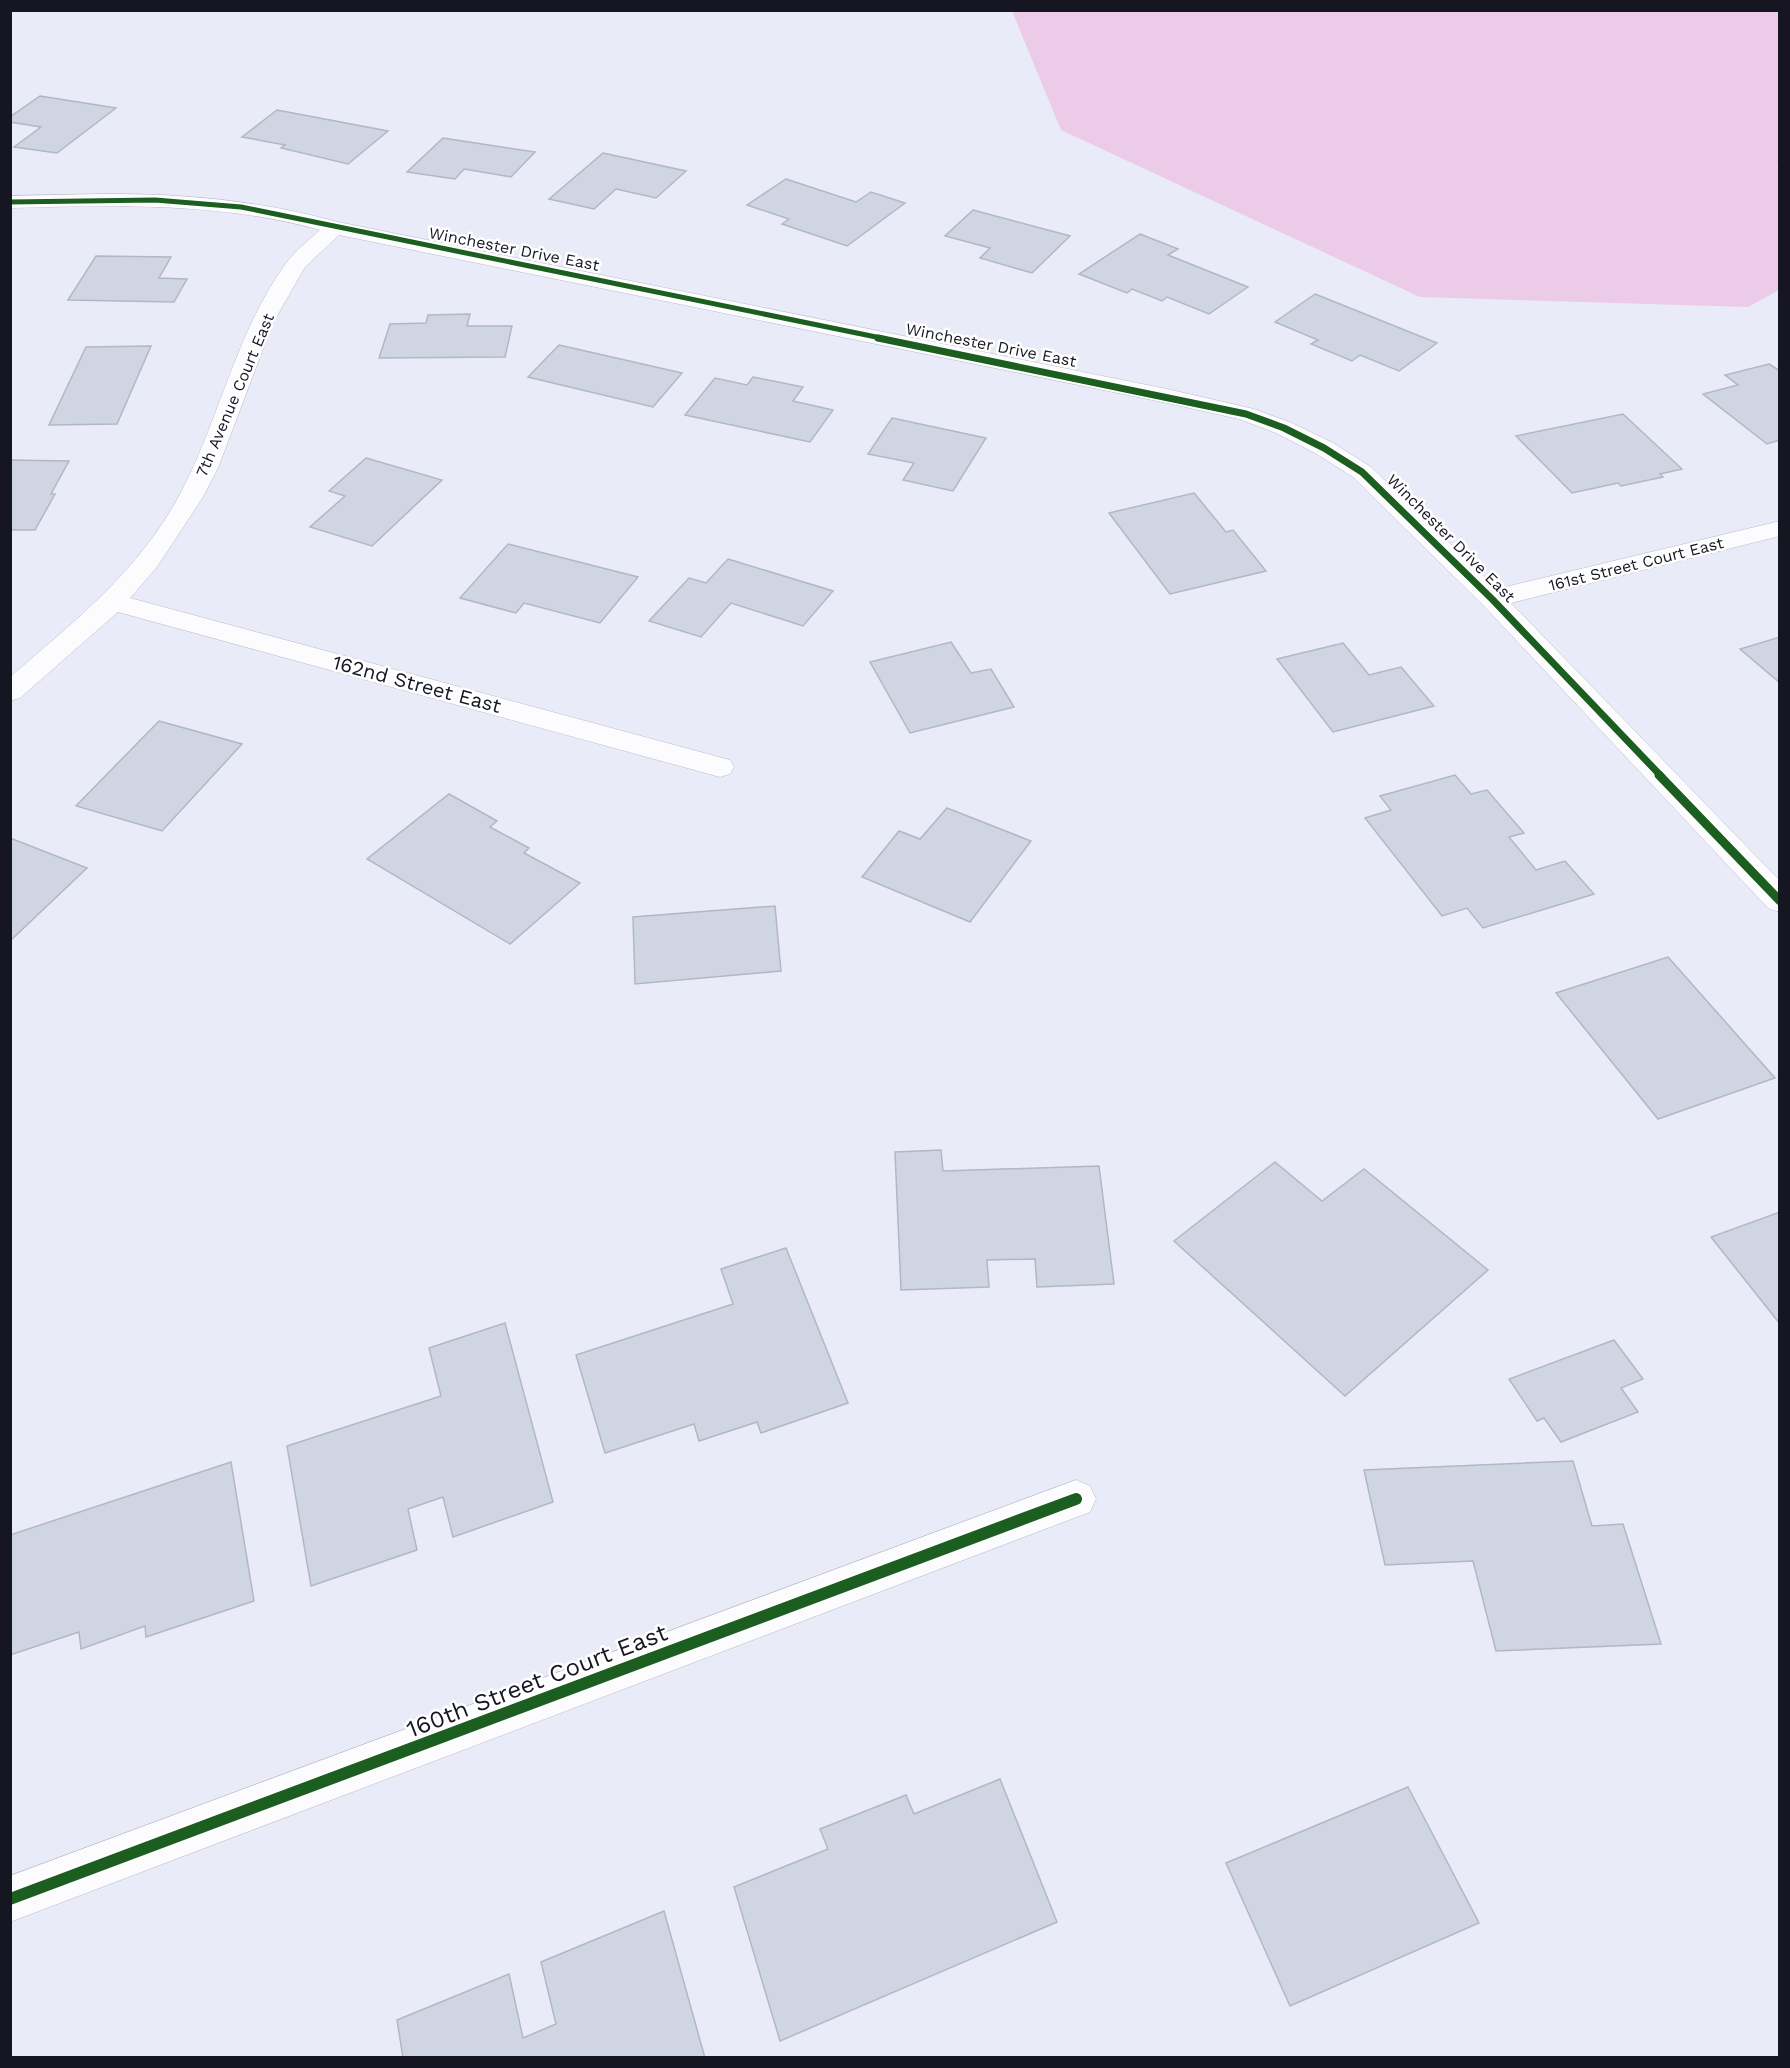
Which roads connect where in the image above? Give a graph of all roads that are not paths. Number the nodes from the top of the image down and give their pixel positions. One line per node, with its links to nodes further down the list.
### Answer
1 (10, 202): 2 (street, Winchester Drive East)
2 (335, 228): 4 (street, Winchester Drive East); 5 (street, 7th Avenue Court East)
3 (1779, 528): 4 (street, 161st Street Court East)
4 (1492, 599): 8 (street, Winchester Drive East)
5 (113, 602): 6 (street, 7th Avenue Court East); 7 (street, 162nd Street East)
6 (10, 692)
7 (720, 767)
8 (1779, 901)
9 (1076, 1499): 10 (street, 160th Street Court East)
10 (10, 1899)

